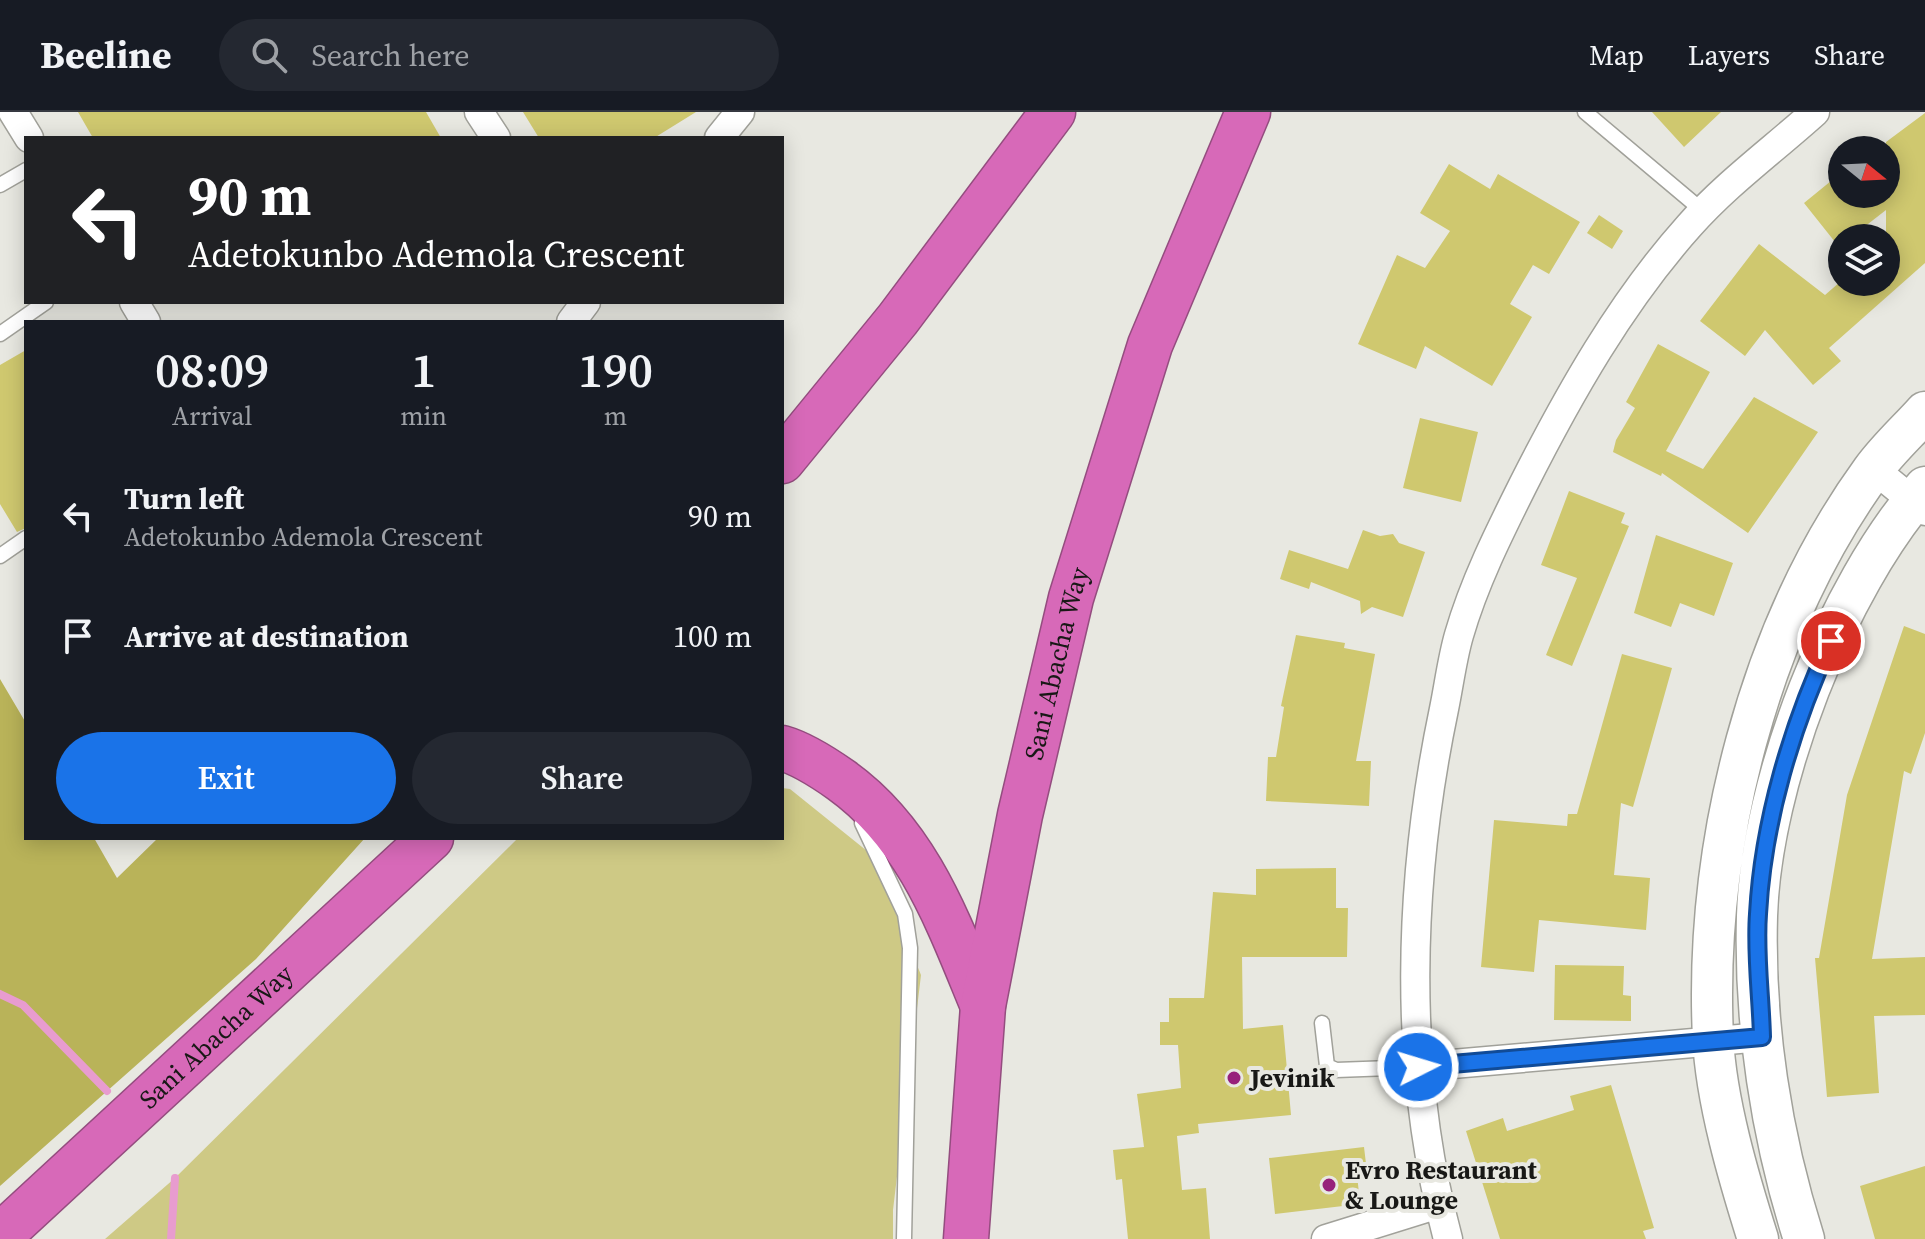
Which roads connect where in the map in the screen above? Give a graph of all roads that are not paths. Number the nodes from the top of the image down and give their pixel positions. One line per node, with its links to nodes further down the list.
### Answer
1 (13, 112): 8 (street)
2 (479, 112): 9 (street)
3 (740, 112): 10 (street)
4 (1053, 112): 17 (highway)
5 (1248, 112): 24 (highway, Sani Abacha Way)
6 (1585, 112): 13 (lane)
7 (1815, 112): 13 (street)
8 (28, 136)
9 (495, 136)
10 (721, 136)
11 (24, 171): 12 (lane)
12 (0, 185)
13 (1704, 212): 28 (street)
14 (43, 304): 15 (lane)
15 (0, 334)
16 (1925, 412): 18 (main road)
17 (784, 459)
18 (1874, 469): 19 (street); 27 (main road)
19 (1921, 500): 26 (main road)
20 (24, 539): 21 (lane)
21 (0, 556)
22 (798, 756): 24 (highway); 31 (lane)
23 (429, 840): 30 (highway, Sani Abacha Way)
24 (983, 1006): 32 (highway, Sani Abacha Way)
25 (1322, 1023): 28 (lane)
26 (1762, 1037): 27 (street); 36 (main road)
27 (1713, 1040): 28 (street); 35 (main road)
28 (1418, 1067): 29 (street)
29 (1439, 1204): 33 (street); 34 (street)
30 (0, 1236)
31 (904, 1239)
32 (966, 1239)
33 (1326, 1239)
34 (1448, 1239)
35 (1758, 1239)
36 (1804, 1239)

